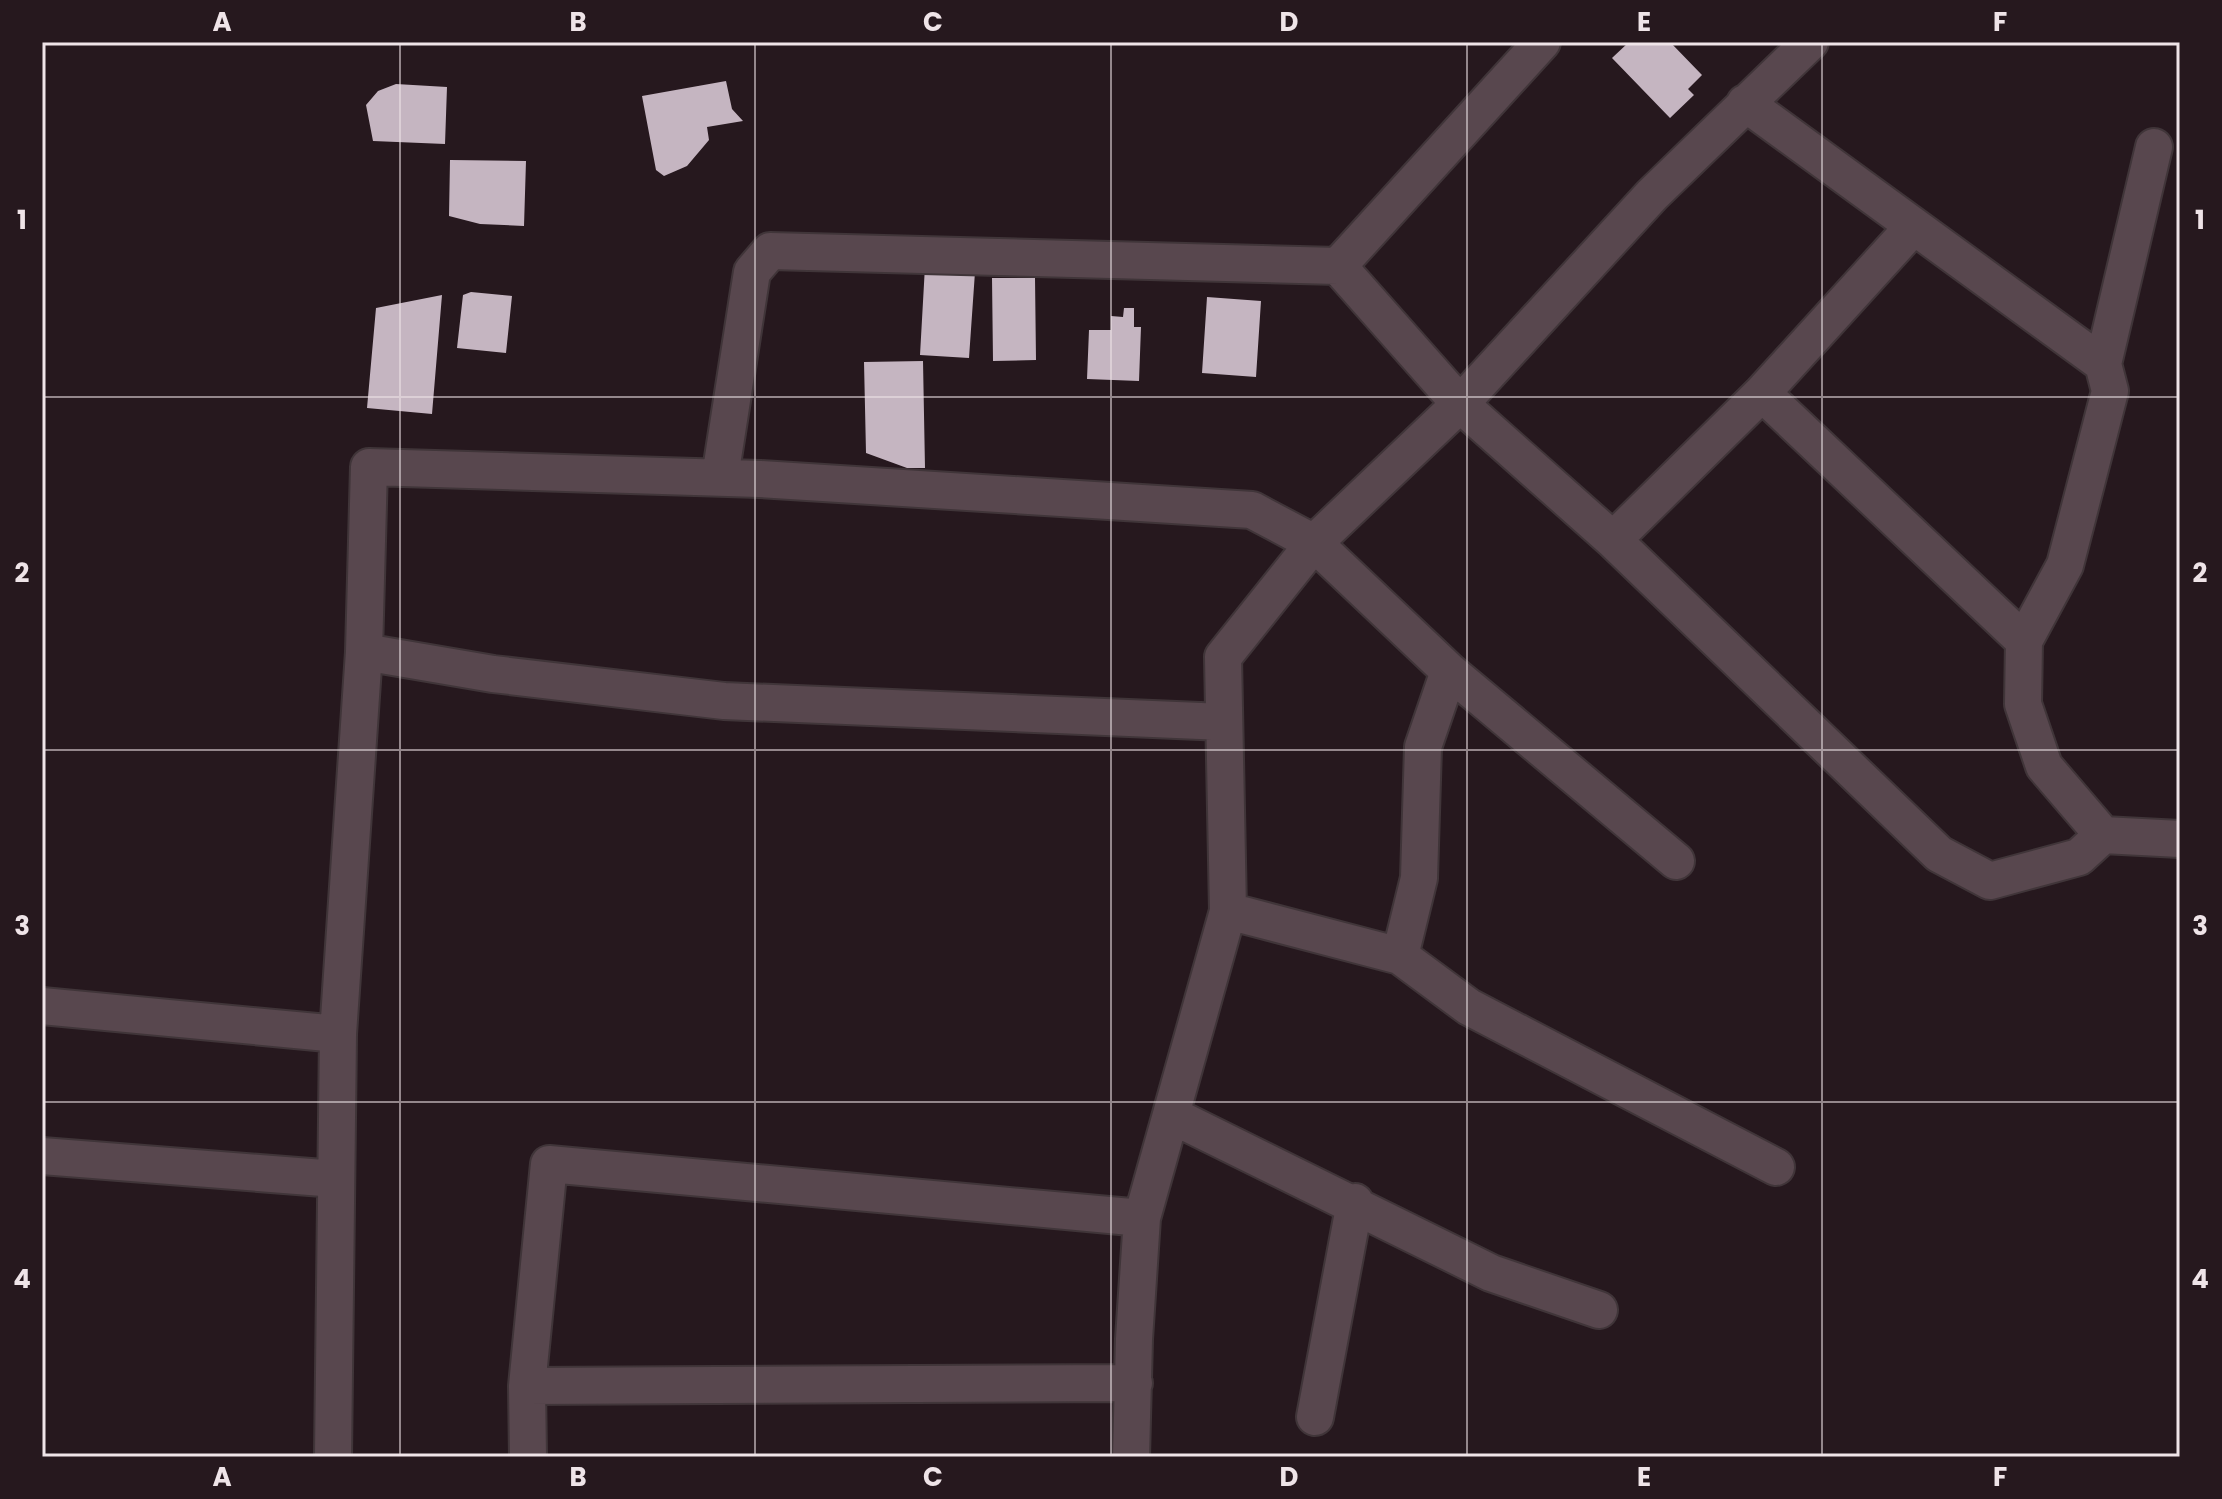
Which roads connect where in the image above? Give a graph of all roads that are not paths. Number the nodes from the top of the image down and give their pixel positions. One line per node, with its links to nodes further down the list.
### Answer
1 (1542, 42): 6 (street)
2 (1810, 42): 3 (street)
3 (1745, 103): 5 (street); 9 (street)
4 (2154, 147): 7 (street)
5 (1913, 227): 7 (street); 8 (street)
6 (1338, 266): 9 (street); 10 (street)
7 (2103, 364): 13 (street)
8 (1762, 393): 11 (street); 13 (street)
9 (1460, 404): 11 (street); 12 (street)
10 (720, 477): 12 (street); 14 (street)
11 (1613, 540): 17 (street)
12 (1314, 543): 15 (street); 16 (street)
13 (2024, 641): 17 (street)
14 (364, 652): 16 (street); 23 (street)
15 (1449, 671): 19 (street); 21 (street)
16 (1224, 722): 20 (street)
17 (2103, 835): 18 (street)
18 (2180, 839)
19 (1676, 861)
20 (1228, 911): 21 (street); 24 (street)
21 (1400, 956): 26 (street)
22 (42, 1006): 23 (street)
23 (338, 1034): 27 (street)
24 (1171, 1115): 28 (street); 29 (street)
25 (42, 1156): 27 (street)
26 (1776, 1167)
27 (336, 1179): 34 (street)
28 (1355, 1202): 30 (street); 33 (street)
29 (1142, 1218): 31 (street); 32 (street)
30 (1599, 1310)
31 (1134, 1383): 32 (street); 36 (street)
32 (527, 1386): 35 (street)
33 (1315, 1417)
34 (333, 1457)
35 (528, 1457)
36 (1131, 1457)

